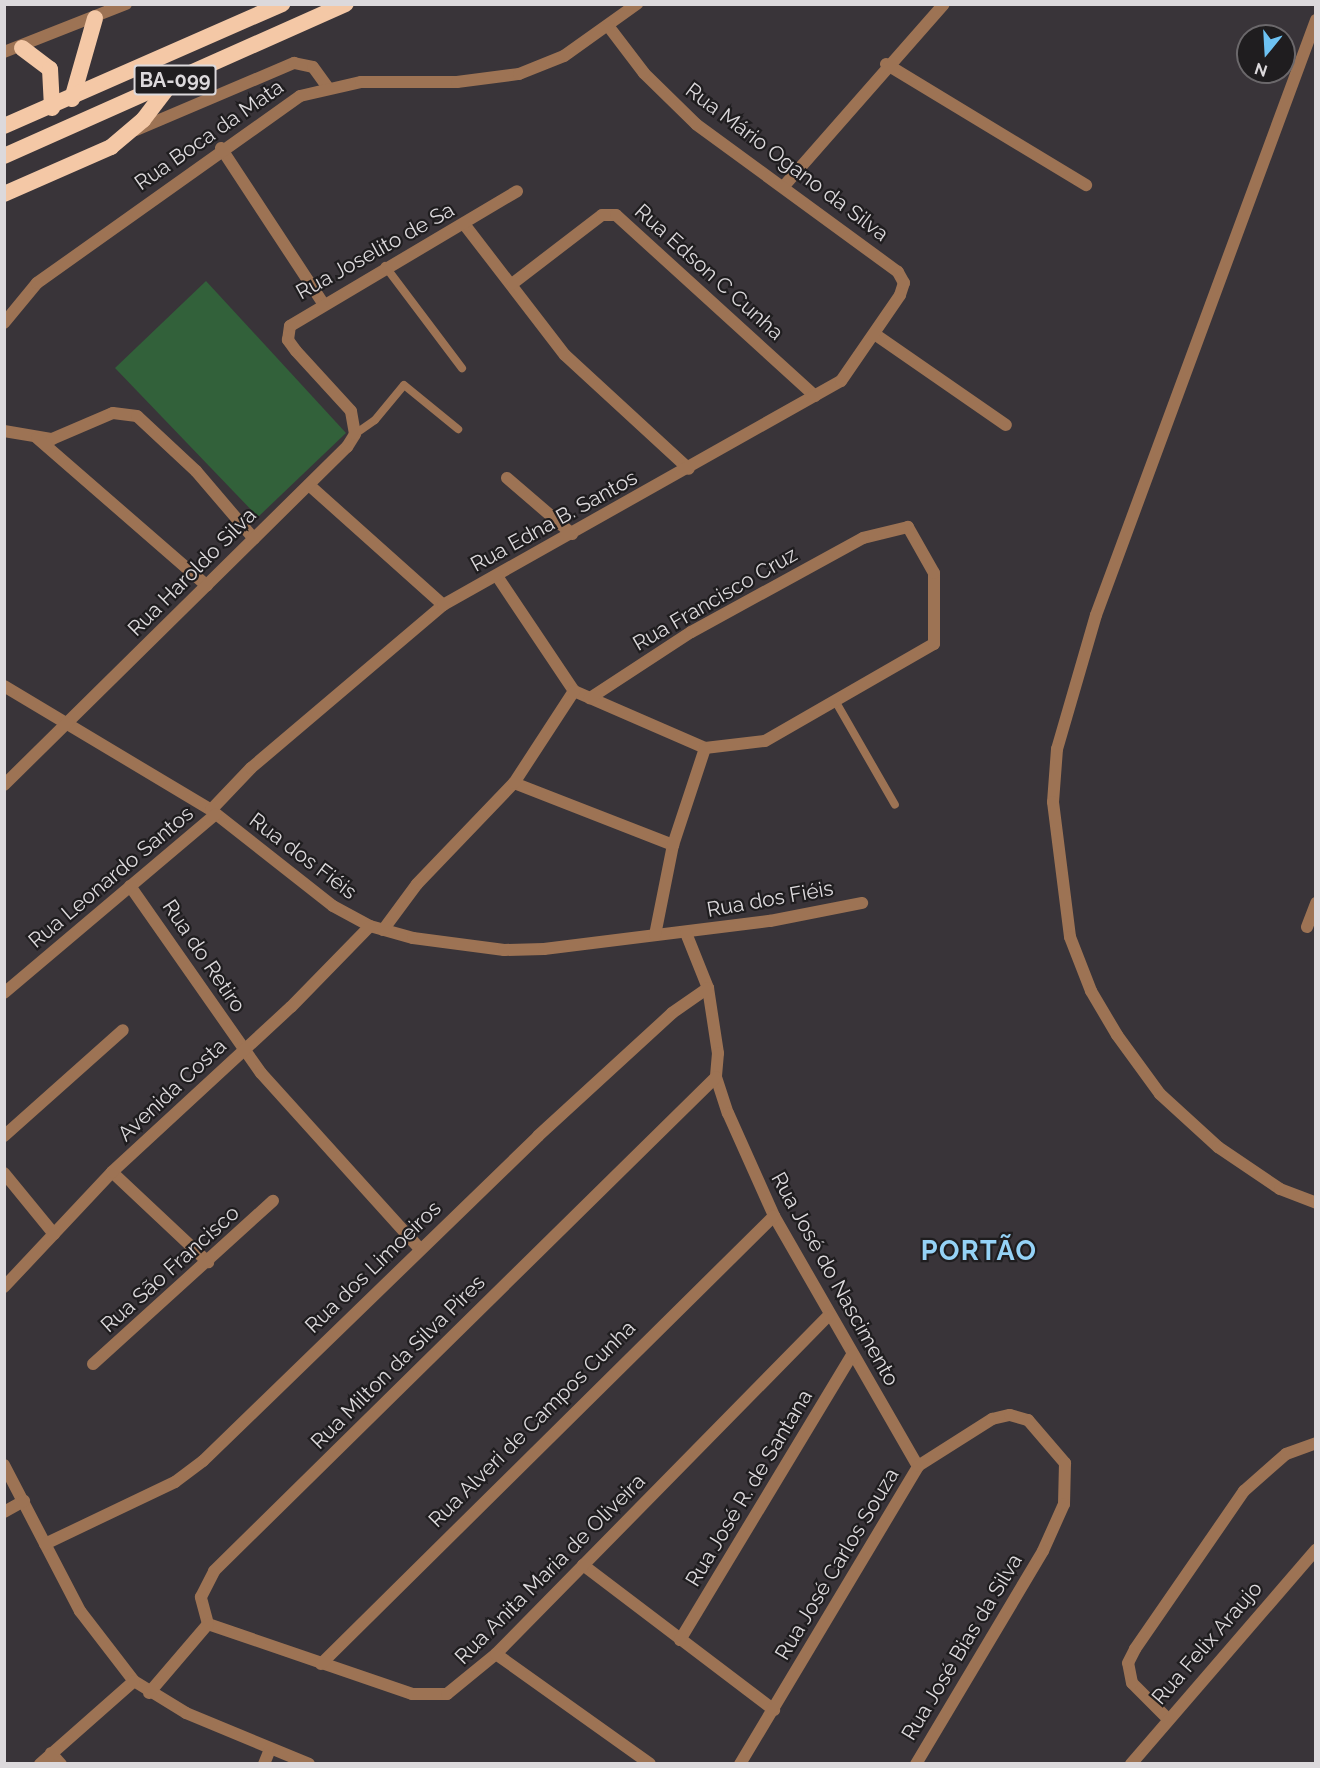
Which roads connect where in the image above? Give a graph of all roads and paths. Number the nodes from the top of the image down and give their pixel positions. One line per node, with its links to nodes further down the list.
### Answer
1 (126, 4): 6 (street)
2 (282, 4): 14 (highway, BA-099)
3 (346, 4): 12 (highway, BA-099)
4 (637, 4): 8 (street, Rua Boca da Mata)
5 (944, 4): 11 (street)
6 (95, 18): 9 (street); 14 (highway)
7 (1316, 20): 74 (street)
8 (609, 27): 13 (street, Rua Boca da Mata); 21 (street, Rua Mário Ogano da Silva)
9 (22, 48): 10 (street); 15 (highway)
10 (4, 52)
11 (886, 64): 20 (street); 21 (street)
12 (173, 81): 17 (highway); 19 (highway, BA-099)
13 (327, 86): 17 (street); 18 (street, Rua Boca da Mata)
14 (72, 99): 15 (highway, BA-099)
15 (52, 108): 16 (highway, BA-099)
16 (4, 126)
17 (131, 132): 23 (highway)
18 (221, 148): 28 (street); 29 (street, Rua Boca da Mata)
19 (4, 156)
20 (1086, 185)
21 (784, 186): 26 (street, Rua Mário Ogano da Silva)
22 (517, 191): 24 (street, Rua Joselito de Sa)
23 (4, 194)
24 (464, 224): 25 (street, Rua Joselito de Sa); 27 (street)
25 (385, 266): 28 (street, Rua Joselito de Sa); 31 (lane)
26 (898, 272): 30 (street, Rua Edna B. Santos)
27 (512, 284): 32 (street, Rua Edson C Cunha); 38 (street)
28 (322, 302): 36 (street, Rua Joselito de Sa)
29 (4, 323)
30 (876, 335): 32 (street, Rua Edna B. Santos); 33 (street)
31 (462, 368)
32 (815, 396): 38 (street, Rua Edna B. Santos)
33 (1006, 425)
34 (458, 429): 36 (lane)
35 (4, 431): 37 (street)
36 (355, 434): 40 (street, Rua Haroldo Silva)
37 (37, 438): 42 (street); 44 (street)
38 (689, 469): 41 (street, Rua Edna B. Santos)
39 (507, 478): 41 (street)
40 (309, 485): 42 (street, Rua Haroldo Silva); 45 (street)
41 (572, 534): 43 (street, Rua Edna B. Santos)
42 (254, 539): 44 (street, Rua Haroldo Silva)
43 (497, 576): 45 (street, Rua Edna B. Santos); 47 (street)
44 (207, 586): 50 (street, Rua Haroldo Silva)
45 (442, 605): 55 (street, Rua Edna B. Santos)
46 (4, 686): 50 (street, Rua dos Fiéis)
47 (574, 691): 48 (street); 52 (street)
48 (590, 698): 49 (street, Rua Francisco Cruz); 51 (street)
49 (837, 704): 51 (street); 54 (lane)
50 (63, 724): 53 (street, Rua Haroldo Silva); 55 (street, Rua dos Fiéis)
51 (705, 748): 56 (street)
52 (514, 783): 56 (street); 62 (street)
53 (4, 785)
54 (895, 805)
55 (213, 812): 57 (street, Rua Leonardo Santos); 60 (street, Rua dos Fiéis)
56 (673, 845): 64 (street)
57 (130, 886): 66 (street, Rua Leonardo Santos); 68 (street, Rua do Retiro)
58 (862, 903): 63 (street, Rua dos Fiéis)
59 (1316, 903): 61 (street)
60 (370, 926): 62 (street, Rua dos Fiéis); 68 (street, Avenida Costa)
61 (1307, 927)
62 (383, 930): 64 (street, Rua dos Fiéis)
63 (686, 933): 64 (street, Rua dos Fiéis); 65 (street, Rua José do Nascimento)
64 (655, 935)
65 (708, 988): 69 (street, Rua José do Nascimento); 77 (street, Rua dos Limoeiros)
66 (4, 993)
67 (123, 1030): 70 (street)
68 (243, 1050): 71 (street, Avenida Costa); 77 (street, Rua do Retiro)
69 (716, 1077): 75 (street, Rua José do Nascimento); 92 (street, Rua Milton da Silva Pires)
70 (4, 1136)
71 (112, 1172): 76 (street, Avenida Costa); 78 (street)
72 (4, 1173): 76 (street)
73 (273, 1201): 78 (street, Rua São Francisco)
74 (1316, 1203)
75 (774, 1216): 80 (street, Rua José do Nascimento); 95 (street, Rua Alveri de Campos Cunha)
76 (54, 1234): 79 (street, Avenida Costa)
77 (419, 1248): 88 (street, Rua dos Limoeiros)
78 (208, 1262): 82 (street, Rua São Francisco)
79 (4, 1287)
80 (828, 1316): 81 (street, Rua José do Nascimento); 91 (street, Rua Anita Maria de Oliveira)
81 (852, 1355): 85 (street, Rua José do Nascimento); 93 (street, Rua José R. de Santana)
82 (93, 1365)
83 (1316, 1443): 99 (street)
84 (4, 1465): 86 (street)
85 (918, 1466): 90 (street, Rua José Carlos Souza); 98 (street, Rua José Carlos Souza)
86 (24, 1501): 87 (street); 88 (street)
87 (4, 1512)
88 (45, 1544): 96 (street)
89 (1316, 1550): 99 (street, Rua Felix Araujo)
90 (1043, 1551): 108 (street, Rua José Bias da Silva)
91 (583, 1565): 93 (street); 94 (street, Rua Anita Maria de Oliveira)
92 (208, 1624): 95 (street, Rua Anita Maria de Oliveira); 97 (street)
93 (680, 1640): 98 (street)
94 (496, 1654): 95 (street, Rua Anita Maria de Oliveira); 106 (street)
95 (321, 1664)
96 (134, 1681): 97 (street); 101 (street)
97 (149, 1693): 100 (street)
98 (774, 1710): 107 (street, Rua José Carlos Souza)
99 (1167, 1718): 109 (street, Rua Felix Araujo)
100 (270, 1749): 104 (street); 105 (street)
101 (51, 1753): 102 (street); 103 (street)
102 (40, 1764)
103 (61, 1764)
104 (264, 1764)
105 (309, 1764)
106 (650, 1764)
107 (740, 1764)
108 (916, 1764)
109 (1131, 1764)

